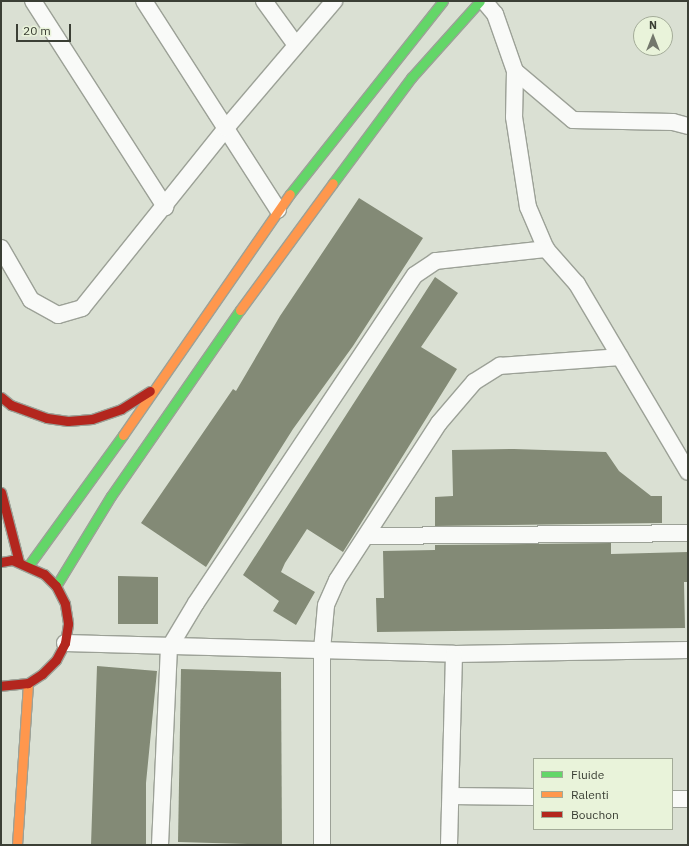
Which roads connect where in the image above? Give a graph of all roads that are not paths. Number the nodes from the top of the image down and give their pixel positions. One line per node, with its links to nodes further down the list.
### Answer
1 (33, 1): 12 (street)
2 (144, 1): 11 (street)
3 (264, 1): 8 (street)
4 (334, 1): 8 (street)
5 (443, 1): 13 (street)
6 (480, 1): 26 (street)
7 (484, 1): 9 (street)
8 (296, 45): 11 (street)
9 (515, 71): 10 (street); 15 (street)
10 (688, 126)
11 (226, 128): 12 (street); 13 (street)
12 (165, 207): 14 (street)
13 (278, 210): 17 (street)
14 (1, 248)
15 (546, 249): 16 (street); 28 (street)
16 (620, 357): 19 (street); 22 (street)
17 (159, 385): 18 (street); 25 (street)
18 (1, 397)
19 (688, 472)
20 (1, 492): 24 (street)
21 (688, 534): 22 (street)
22 (367, 536): 29 (street)
23 (1, 562): 24 (street)
24 (19, 562): 25 (street)
25 (29, 565): 26 (street)
26 (56, 586): 27 (street)
27 (65, 643): 28 (street); 32 (street)
28 (169, 648): 29 (street); 39 (street)
29 (322, 650): 31 (street); 40 (street)
30 (688, 650): 31 (street)
31 (454, 654): 34 (street)
32 (28, 683): 33 (street); 38 (street)
33 (1, 686)
34 (451, 796): 35 (street); 41 (street)
35 (533, 797)
36 (673, 799): 37 (street)
37 (688, 799)
38 (17, 845)
39 (160, 845)
40 (322, 845)
41 (449, 845)

